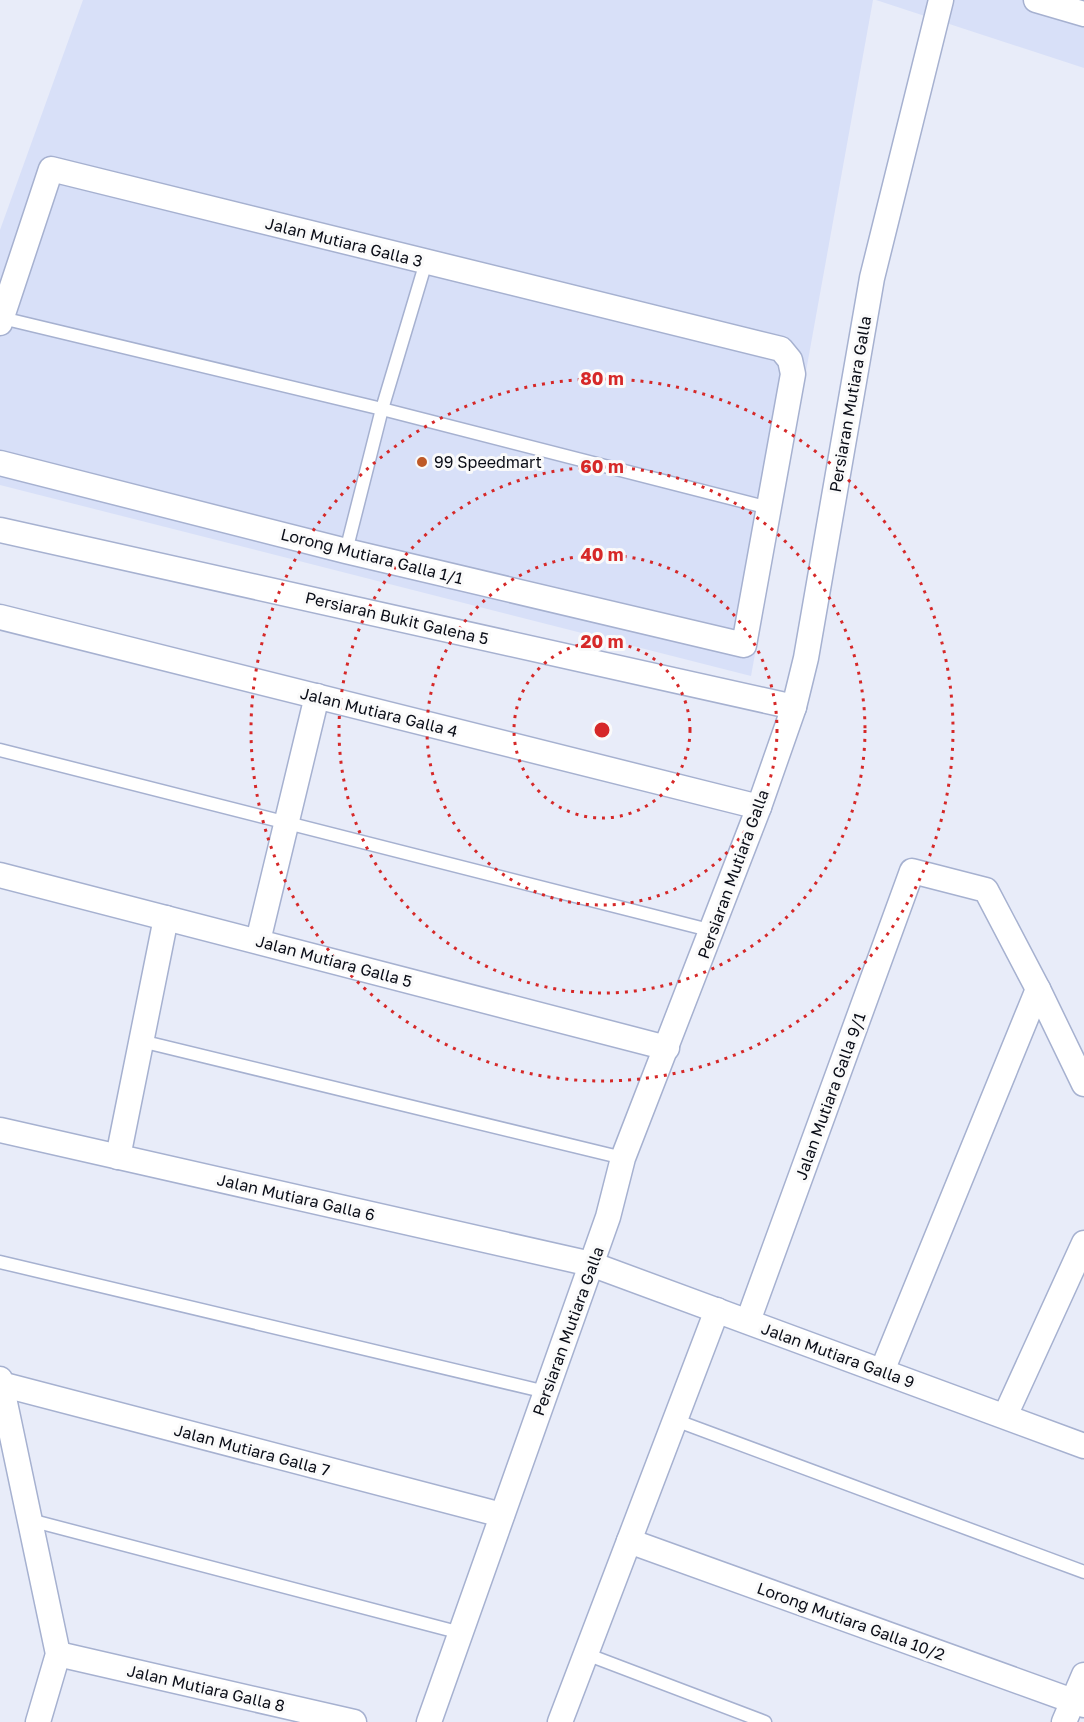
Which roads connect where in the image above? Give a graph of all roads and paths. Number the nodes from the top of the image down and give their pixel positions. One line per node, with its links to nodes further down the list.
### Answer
1 (941, 0): 13 (street, Persiaran Mutiara Galla)
2 (1036, 0): 3 (street)
3 (1084, 15)
4 (426, 262): 5 (street, Jalan Mutiara Galla 3); 6 (lane); 8 (street, Jalan Mutiara Galla 3)
5 (1, 320): 6 (lane)
6 (382, 409): 8 (lane); 10 (lane)
7 (0, 464): 10 (street, Lorong Mutiara Galla 1/1)
8 (769, 508): 10 (street, Lorong Mutiara Galla 1/1)
9 (0, 530): 13 (street, Persiaran Bukit Galena 5)
10 (346, 551)
11 (0, 617): 12 (street, Jalan Mutiara Galla 4)
12 (317, 696): 15 (street, Jalan Mutiara Galla 4); 16 (street)
13 (794, 707): 15 (street, Persiaran Mutiara Galla)
14 (0, 750): 16 (lane)
15 (759, 807): 19 (street, Persiaran Mutiara Galla)
16 (286, 823): 19 (lane); 20 (street)
17 (0, 875): 18 (street, Jalan Mutiara Galla 5)
18 (166, 918): 20 (street, Jalan Mutiara Galla 5); 22 (street)
19 (713, 930): 23 (street, Persiaran Mutiara Galla)
20 (258, 941): 23 (street, Jalan Mutiara Galla 5)
21 (1038, 989): 24 (street); 32 (street, Jalan Mutiara Galla 9/1); 33 (street)
22 (141, 1041): 26 (street); 27 (lane)
23 (667, 1048): 27 (street, Persiaran Mutiara Galla)
24 (1084, 1084)
25 (0, 1130): 26 (street, Jalan Mutiara Galla 6)
26 (118, 1157): 30 (street, Jalan Mutiara Galla 6)
27 (623, 1158): 30 (street, Persiaran Mutiara Galla)
28 (1084, 1244): 36 (street)
29 (0, 1262): 35 (lane)
30 (591, 1264): 31 (street, Jalan Mutiara Galla 9); 35 (street, Persiaran Mutiara Galla)
31 (717, 1310): 32 (street, Jalan Mutiara Galla 9); 37 (street)
32 (748, 1321): 33 (street, Jalan Mutiara Galla 9)
33 (882, 1371): 36 (street, Jalan Mutiara Galla 9)
34 (1, 1382): 39 (street, Jalan Mutiara Galla 7); 40 (street)
35 (546, 1392): 39 (street, Persiaran Mutiara Galla)
36 (1005, 1416): 38 (street, Jalan Mutiara Galla 9)
37 (675, 1420): 41 (street); 42 (lane)
38 (1084, 1446)
39 (502, 1515): 43 (street, Persiaran Mutiara Galla)
40 (30, 1521): 43 (lane); 44 (street)
41 (628, 1541): 45 (street); 47 (street, Lorong Mutiara Galla 10/2)
42 (1084, 1572)
43 (461, 1633): 50 (street, Persiaran Mutiara Galla)
44 (58, 1654): 48 (street); 49 (street, Jalan Mutiara Galla 8)
45 (586, 1654): 51 (street); 52 (lane)
46 (1084, 1675): 47 (street)
47 (1074, 1709)
48 (38, 1722)
49 (354, 1722)
50 (429, 1722)
51 (560, 1722)
52 (765, 1722)

